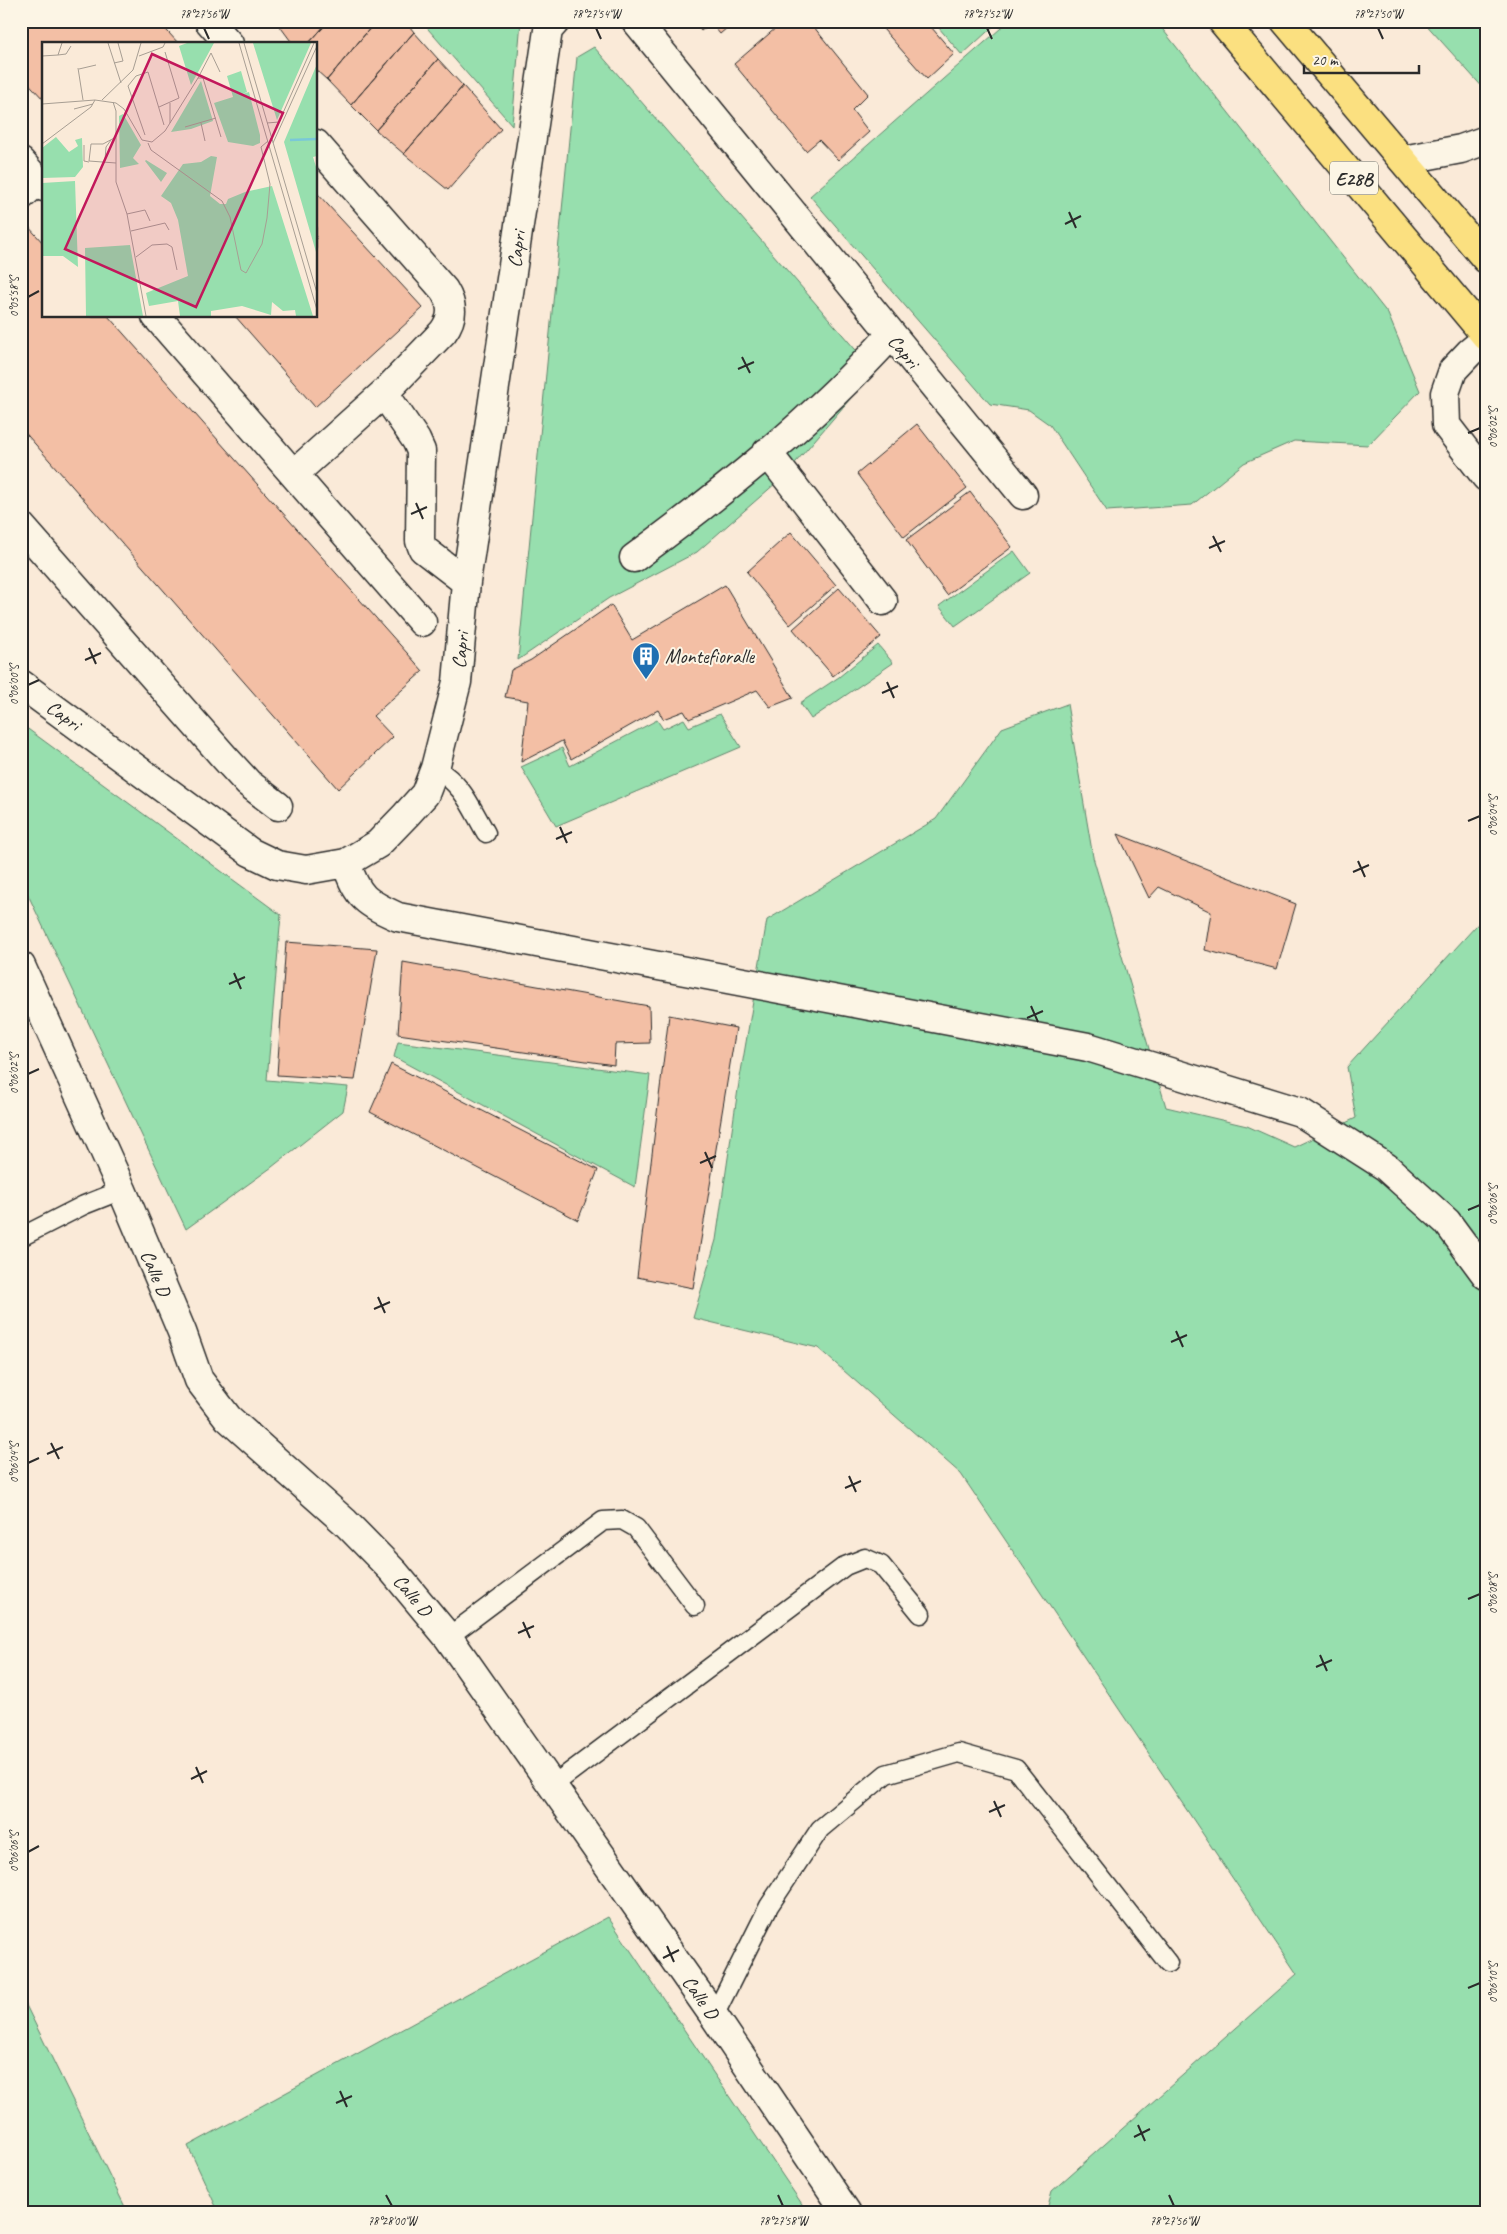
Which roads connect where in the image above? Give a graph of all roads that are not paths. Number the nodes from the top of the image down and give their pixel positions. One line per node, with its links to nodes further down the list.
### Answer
1 (209, 21): 6 (street)
2 (636, 21): 12 (street, Capri)
3 (1222, 21): 13 (main road, E28B)
4 (1284, 21): 9 (main road, E28B)
5 (551, 24): 21 (street, Capri)
6 (227, 42)
7 (1486, 140): 9 (street)
8 (318, 146): 14 (street)
9 (1403, 160): 10 (main road, E28B)
10 (1486, 259)
11 (158, 318): 16 (street)
12 (891, 335): 15 (street); 18 (street, Capri)
13 (1486, 337): 17 (street)
14 (384, 393): 16 (street); 21 (street)
15 (768, 452): 20 (street); 22 (street)
16 (294, 474): 23 (street)
17 (1486, 477)
18 (1023, 495)
19 (21, 526): 26 (street)
20 (634, 558)
21 (466, 582): 25 (street, Capri)
22 (883, 601)
23 (422, 622)
24 (21, 684): 28 (street, Capri)
25 (435, 768): 27 (lane); 28 (street, Capri)
26 (278, 806)
27 (486, 833)
28 (346, 863): 32 (street)
29 (21, 966): 30 (street, Calle D)
30 (122, 1190): 31 (lane); 35 (street, Calle D)
31 (21, 1237)
32 (1486, 1275)
33 (695, 1606): 35 (lane)
34 (921, 1614): 36 (lane)
35 (448, 1637): 36 (street, Calle D)
36 (552, 1785): 38 (street, Calle D)
37 (1168, 1963): 38 (lane)
38 (714, 2016): 39 (street, Calle D)
39 (847, 2213)

